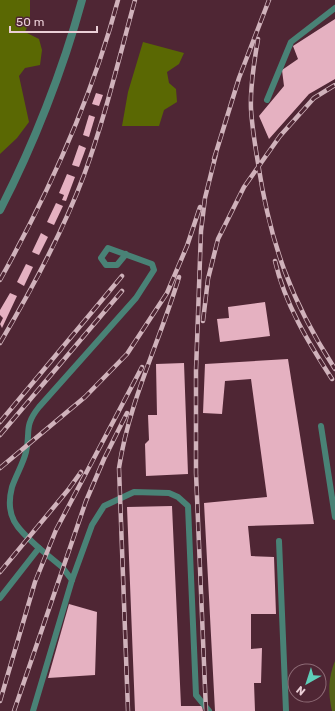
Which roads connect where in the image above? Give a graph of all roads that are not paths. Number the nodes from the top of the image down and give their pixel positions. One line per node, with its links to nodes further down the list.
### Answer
1 (82, 0): 4 (street)
2 (335, 8): 3 (lane)
3 (267, 100)
4 (0, 210)
5 (126, 254): 9 (lane)
6 (322, 426): 7 (lane)
7 (335, 517)
8 (279, 541): 14 (lane)
9 (39, 548): 10 (lane); 11 (lane)
10 (72, 580): 12 (lane); 13 (lane)
11 (0, 598)
12 (33, 711)
13 (209, 711)
14 (286, 711)

